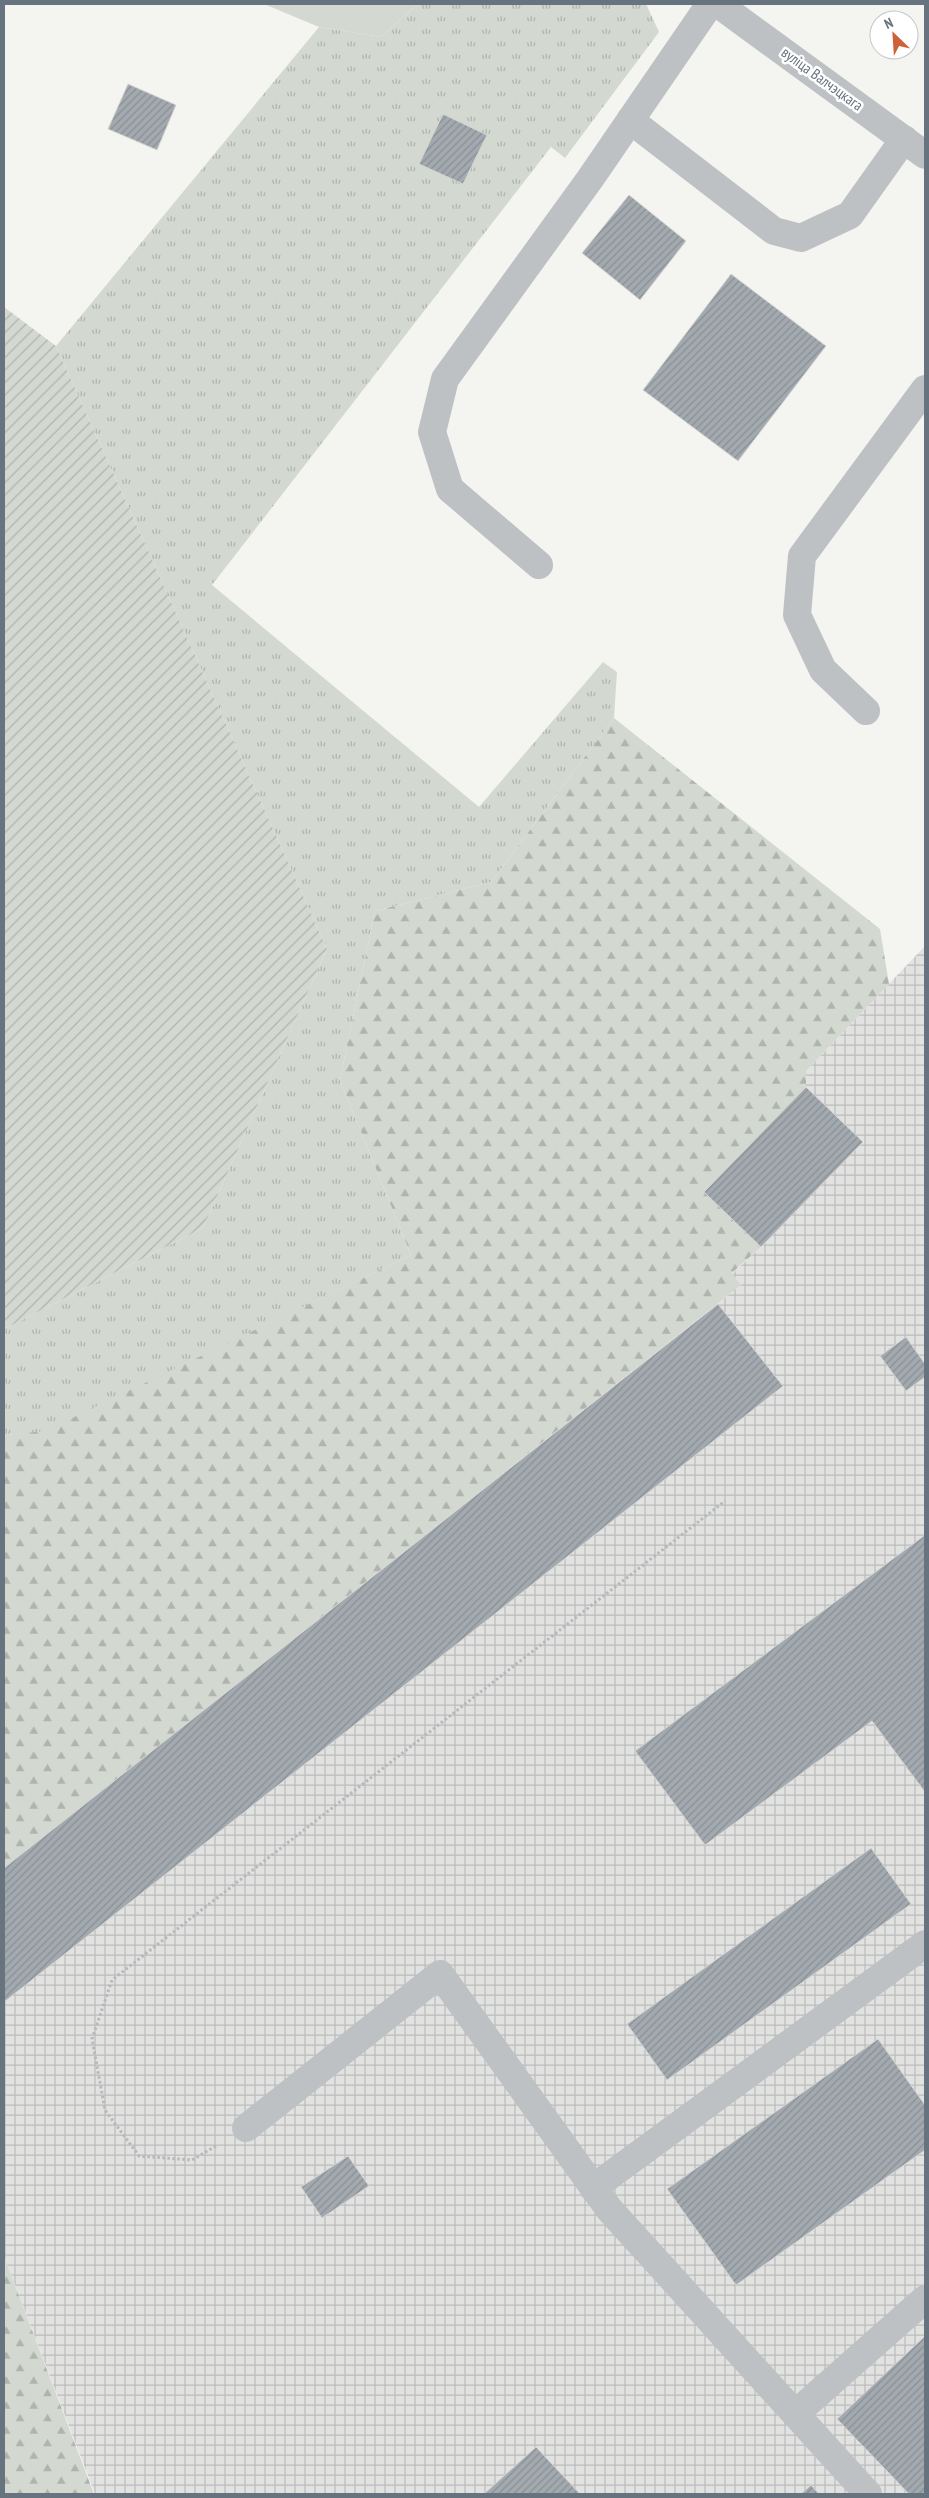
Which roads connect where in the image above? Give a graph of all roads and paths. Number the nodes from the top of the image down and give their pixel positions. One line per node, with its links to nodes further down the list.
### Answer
1 (710, 4): 3 (street)
2 (718, 4): 4 (street, вуліца Валчэцкага)
3 (630, 120): 4 (street); 7 (street)
4 (904, 139): 5 (street, вуліца Валчэцкага)
5 (925, 155)
6 (925, 388): 8 (street)
7 (539, 565)
8 (866, 710)
9 (725, 1501): 11 (path)
10 (925, 1944): 12 (street)
11 (246, 2128): 12 (street)
12 (593, 2188): 14 (street)
13 (925, 2299): 14 (street)
14 (795, 2414): 15 (street)
15 (868, 2494)

